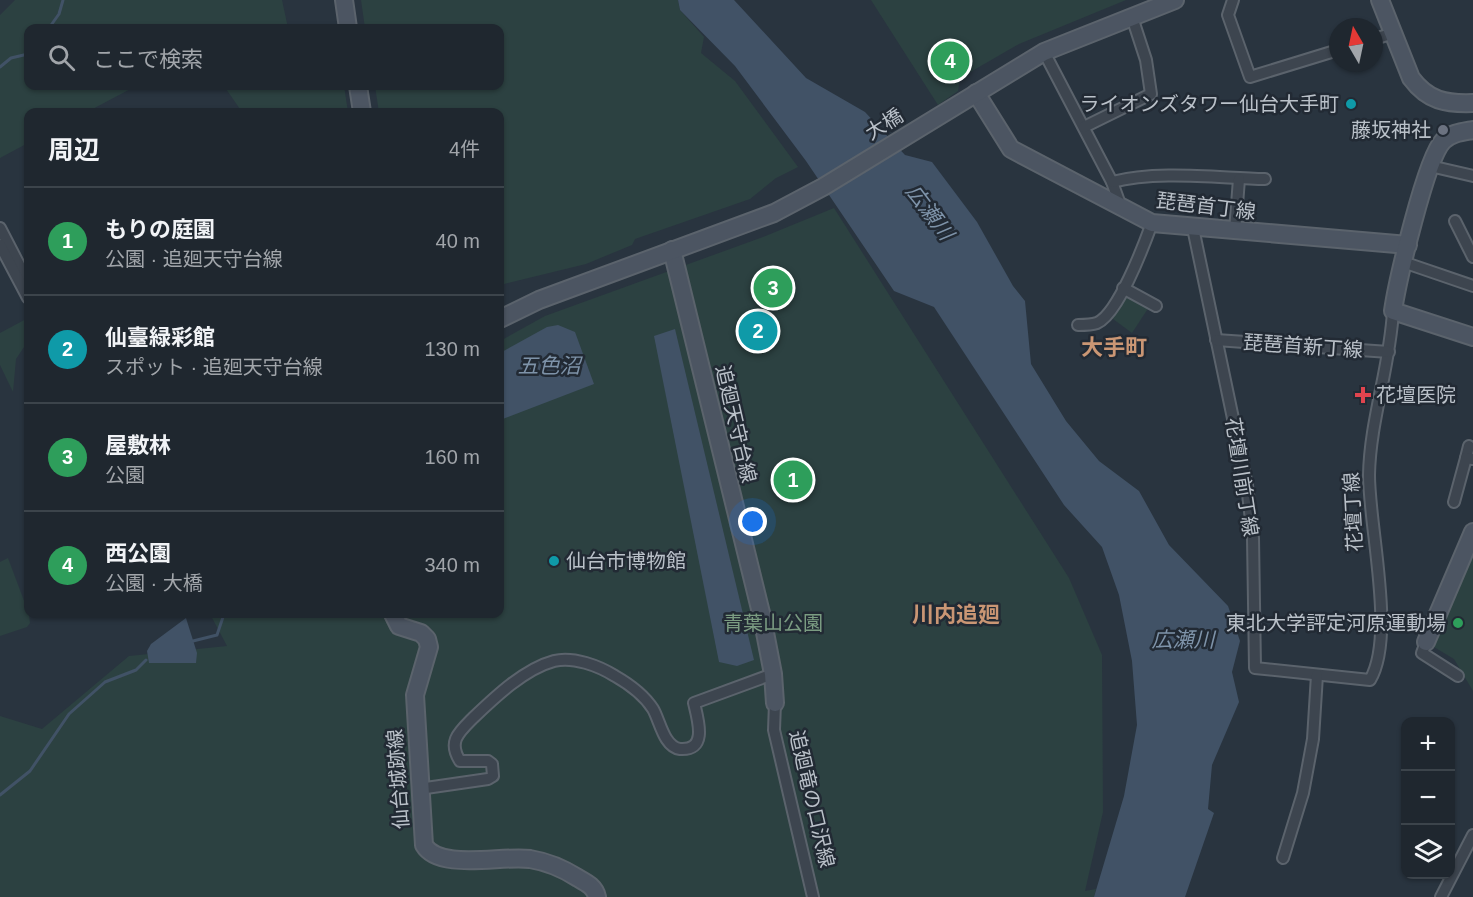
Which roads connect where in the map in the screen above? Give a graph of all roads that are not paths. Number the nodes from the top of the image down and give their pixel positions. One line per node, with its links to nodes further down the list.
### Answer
1 (344, 0): 6 (street)
2 (1175, 0): 5 (street, 大橋)
3 (1233, 0): 10 (street)
4 (1380, 0): 7 (street)
5 (1132, 17): 9 (street, 大橋); 15 (street)
6 (347, 24)
7 (1394, 33): 8 (street); 13 (street)
8 (1383, 36)
9 (1044, 52): 12 (street, 大橋); 15 (street)
10 (1329, 53)
11 (359, 90): 14 (street)
12 (972, 95): 22 (street, 琵琶首丁線); 29 (street, 大橋)
13 (1473, 103)
14 (361, 108)
15 (1084, 127): 21 (street)
16 (1473, 130): 17 (street, 花壇丁線)
17 (1430, 166): 18 (street); 30 (street, 花壇丁線)
18 (1473, 176)
19 (1239, 179): 20 (street); 21 (street); 27 (street)
20 (1265, 179)
21 (1112, 182): 22 (street)
22 (1121, 207): 24 (street, 琵琶首丁線)
23 (1455, 221): 31 (street)
24 (1152, 224): 26 (street, 琵琶首丁線); 34 (street)
25 (0, 228): 32 (street)
26 (1193, 228): 27 (street, 琵琶首丁線); 43 (street, 花壇川前丁線)
27 (1235, 231): 30 (street, 琵琶首丁線)
28 (0, 245): 35 (street)
29 (672, 250): 36 (street, 大橋); 51 (street, 追廻天守台線)
30 (1405, 254): 33 (street); 39 (street, 花壇丁線)
31 (1473, 257)
32 (24, 274)
33 (1473, 286)
34 (1123, 288): 38 (street); 41 (street)
35 (24, 290)
36 (539, 300): 37 (street); 40 (street)
37 (504, 306)
38 (1156, 306)
39 (1393, 311): 42 (street); 44 (street, 花壇丁線)
40 (504, 317)
41 (1078, 325)
42 (1473, 337)
43 (1216, 340): 44 (street, 琵琶首新丁線); 52 (street, 花壇川前丁線)
44 (1389, 352): 52 (street, 花壇丁線)
45 (1469, 446): 46 (street)
46 (1470, 459): 47 (street)
47 (1454, 502)
48 (1473, 532): 50 (street)
49 (395, 618): 55 (street, 仙台城跡線)
50 (1426, 642): 53 (street)
51 (773, 674): 54 (street, 追廻竜の口沢線); 55 (street)
52 (1317, 675): 57 (street)
53 (1458, 676)
54 (775, 703): 59 (street, 追廻竜の口沢線)
55 (419, 789): 58 (street, 仙台城跡線)
56 (1473, 835): 60 (street)
57 (1283, 858)
58 (597, 897)
59 (813, 897)
60 (1441, 897)

